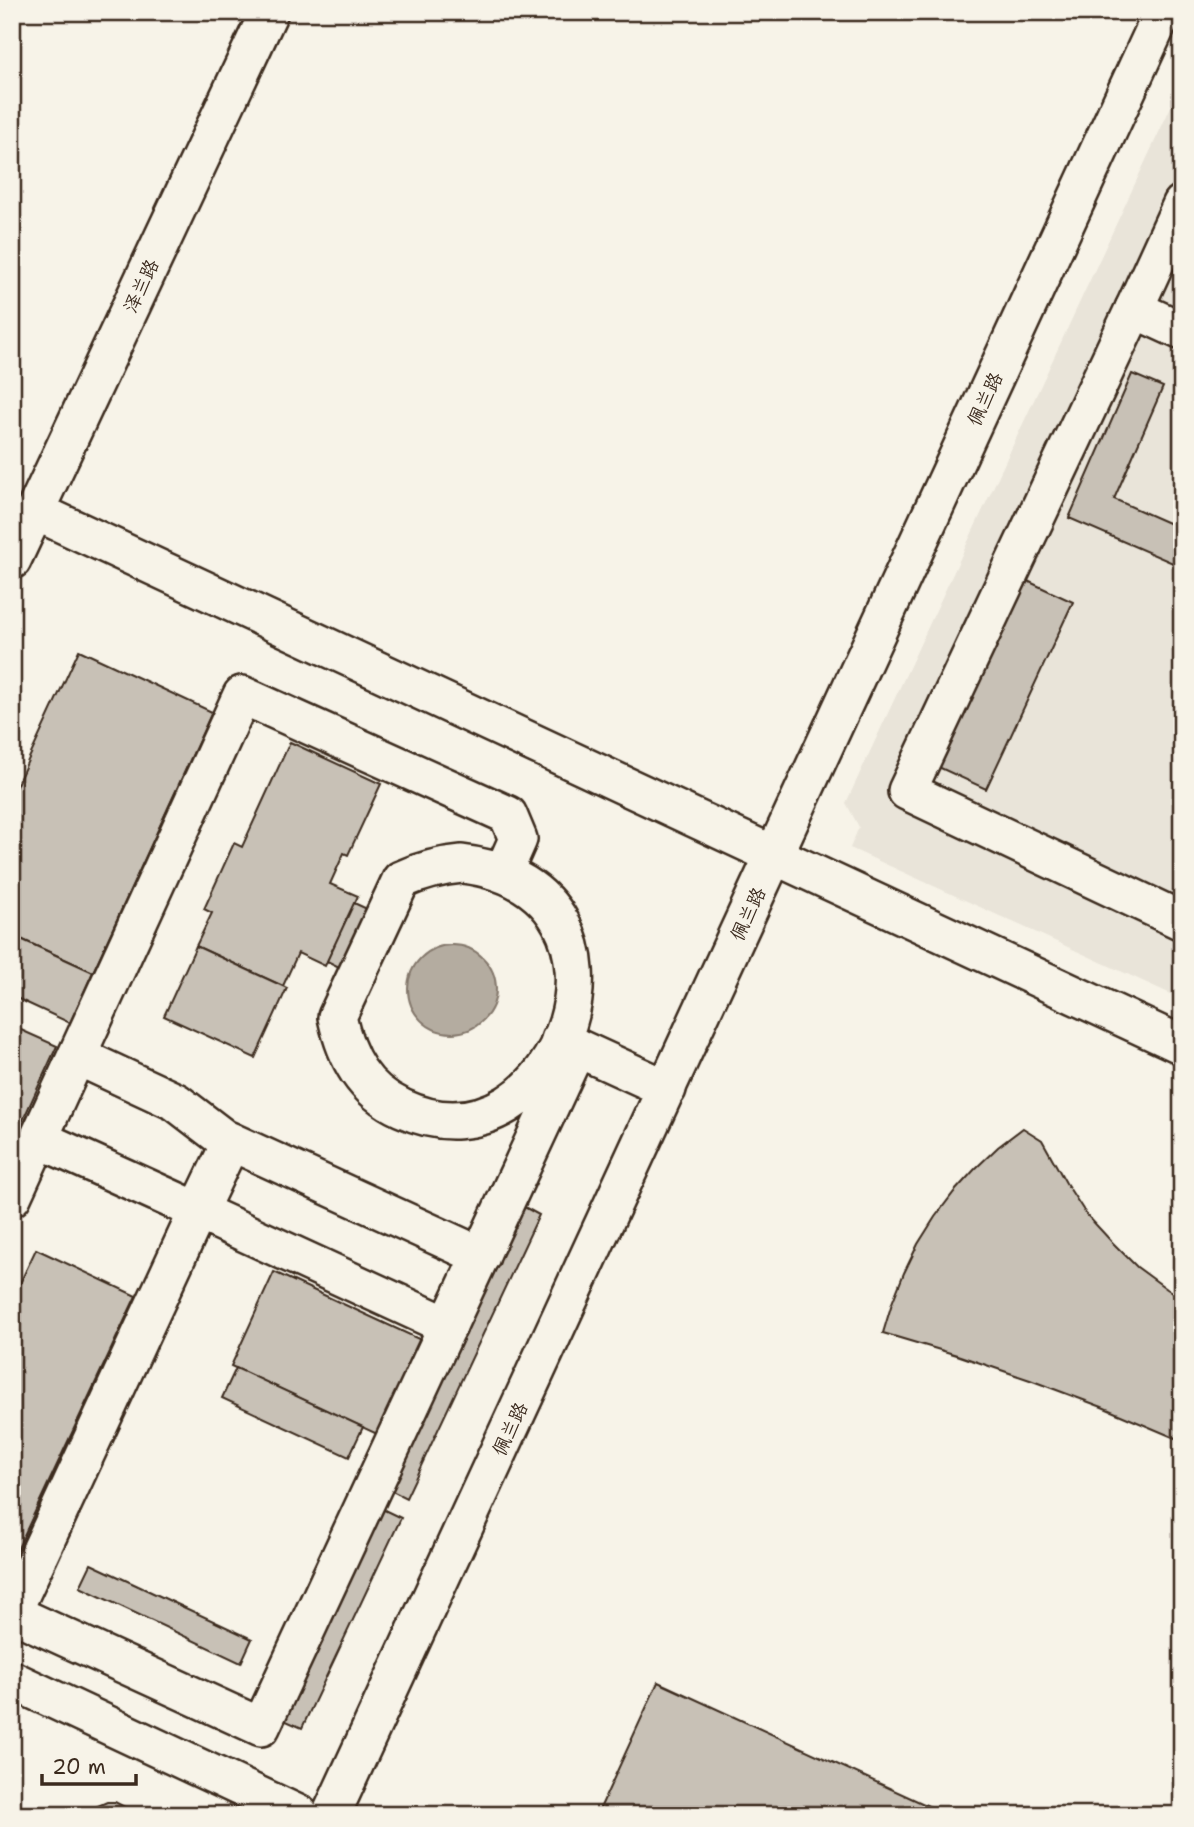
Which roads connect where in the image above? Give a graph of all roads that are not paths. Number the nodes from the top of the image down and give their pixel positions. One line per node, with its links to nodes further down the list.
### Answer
1 (269, 12): 6 (street, 泽兰路)
2 (1163, 12): 8 (street, 佩兰路)
3 (1182, 204): 4 (street)
4 (1134, 309): 5 (street); 10 (street)
5 (1182, 331)
6 (35, 511): 7 (street, 泽兰路); 8 (street)
7 (12, 560)
8 (774, 856): 12 (street); 14 (street, 佩兰路)
9 (503, 873): 11 (street); 11 (street); 13 (street)
10 (1182, 921)
11 (569, 1044): 14 (street); 19 (street)
12 (1182, 1045)
13 (77, 1056): 15 (street); 16 (street)
14 (667, 1090): 24 (street, 佩兰路)
15 (39, 1139): 17 (street); 18 (street)
16 (231, 1142): 18 (street); 19 (street)
17 (12, 1197)
18 (198, 1211): 20 (street); 21 (street)
19 (481, 1256): 20 (street)
20 (448, 1326): 21 (street)
21 (12, 1613)
22 (12, 1681): 23 (street)
23 (300, 1815)
24 (331, 1815)

